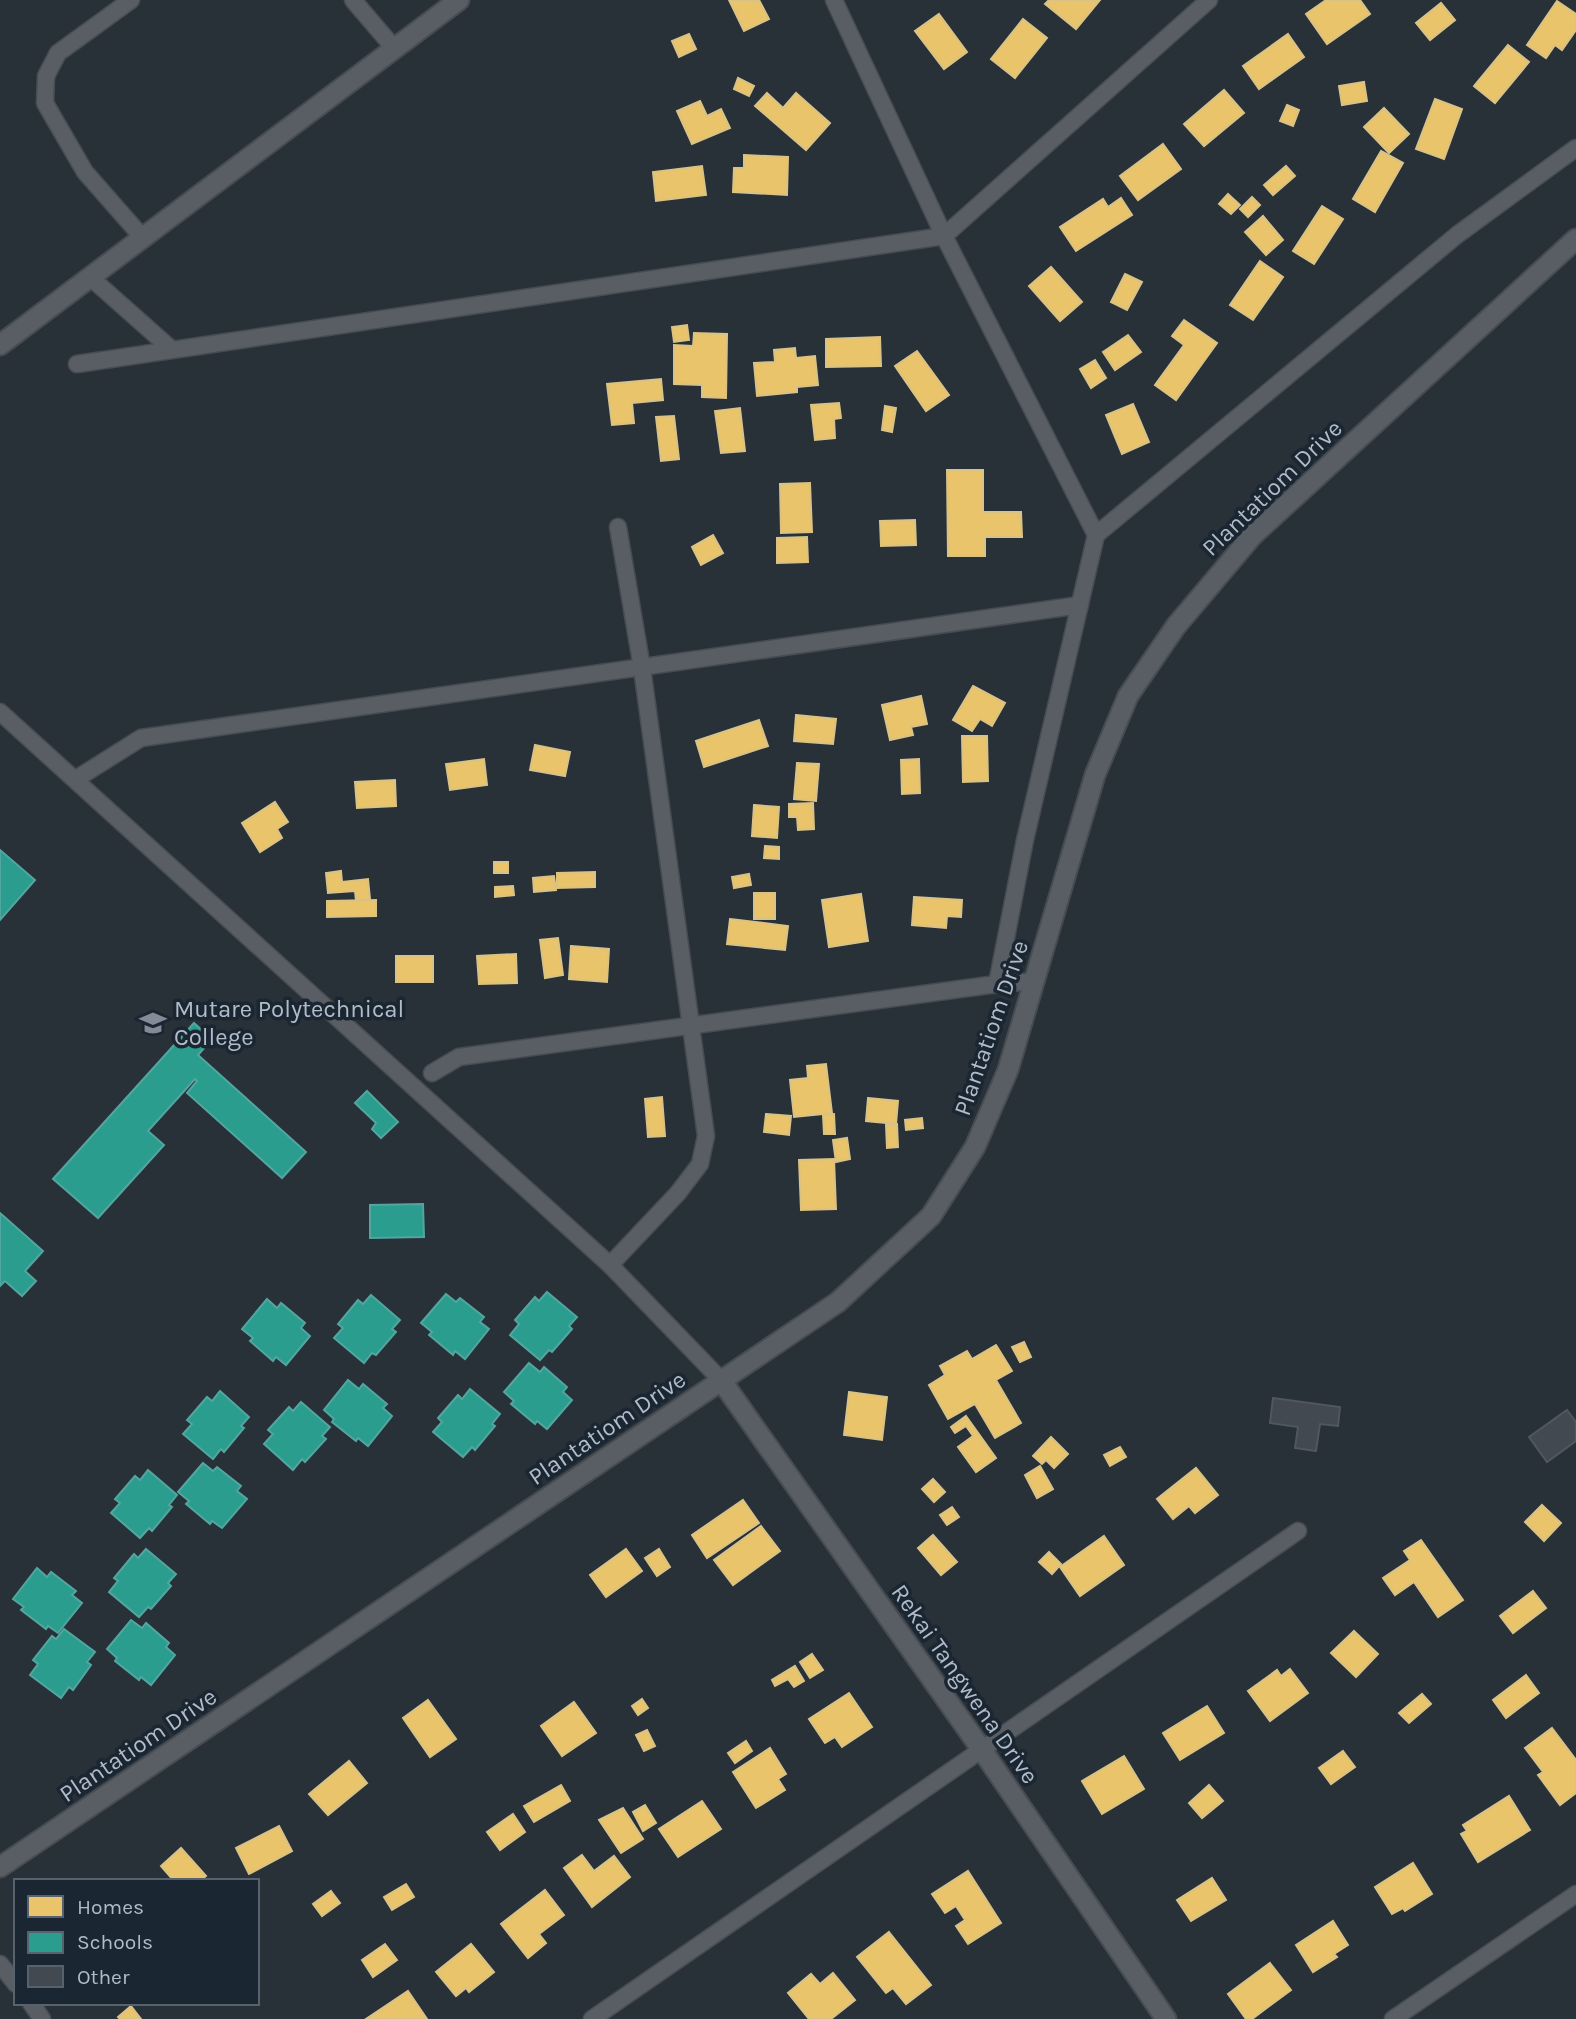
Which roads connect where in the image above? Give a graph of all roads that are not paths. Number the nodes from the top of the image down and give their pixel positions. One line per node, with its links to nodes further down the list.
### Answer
1 (131, 0): 9 (street)
2 (353, 0): 6 (street)
3 (460, 0): 6 (street)
4 (834, 0): 8 (street)
5 (1209, 0): 8 (street)
6 (394, 48): 9 (street)
7 (1576, 148): 16 (street)
8 (944, 236): 13 (street); 16 (street)
9 (143, 238): 11 (street)
10 (1576, 239): 21 (street, Plantatiom Drive)
11 (90, 277): 12 (street); 13 (street)
12 (0, 345)
13 (170, 348): 14 (street)
14 (77, 364)
15 (618, 527): 18 (street)
16 (1096, 535): 17 (street)
17 (1080, 605): 18 (street); 22 (street)
18 (642, 668): 20 (street); 23 (street)
19 (0, 712): 20 (street)
20 (76, 779): 25 (street)
21 (1035, 981): 22 (street); 26 (street, Plantatiom Drive)
22 (997, 984): 23 (street)
23 (689, 1027): 24 (street); 25 (street)
24 (432, 1073)
25 (611, 1265): 26 (street)
26 (721, 1380): 28 (street, Rekai Tangwena Drive); 29 (street, Plantatiom Drive)
27 (1298, 1531): 28 (street)
28 (982, 1750): 33 (street); 34 (street, Rekai Tangwena Drive)
29 (0, 1867)
30 (1576, 1894): 35 (street)
31 (0, 1964): 32 (street)
32 (14, 1982)
33 (592, 2019)
34 (1166, 2019)
35 (1394, 2019)

